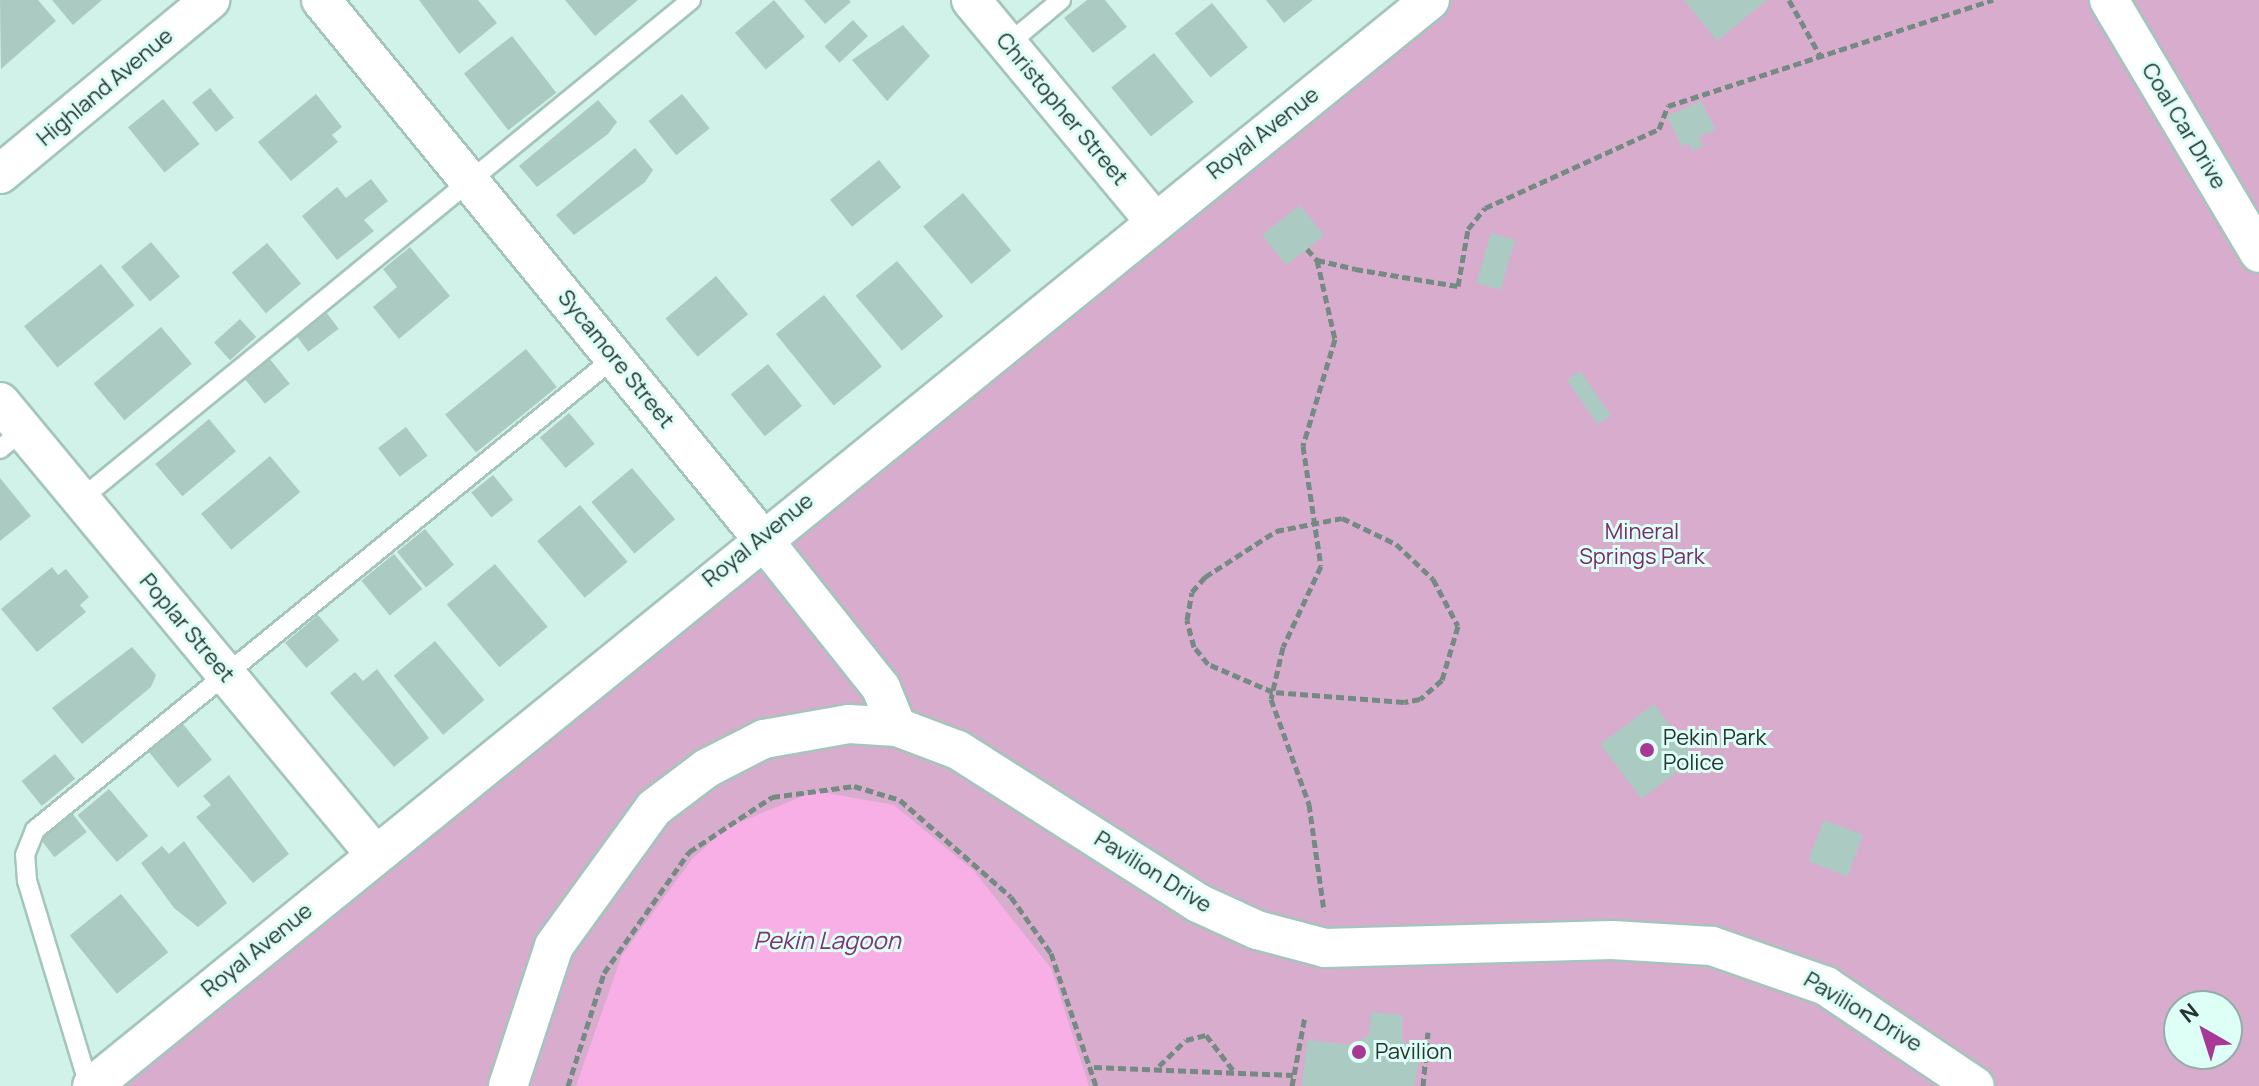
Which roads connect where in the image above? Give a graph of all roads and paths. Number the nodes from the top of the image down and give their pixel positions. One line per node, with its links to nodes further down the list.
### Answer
1 (210, 0): 12 (street, Highland Avenue)
2 (321, 0): 13 (street, Sycamore Street)
3 (691, 0): 13 (lane)
4 (971, 0): 10 (street, Christopher Street)
5 (1061, 0): 10 (lane)
6 (1430, 0): 14 (street, Royal Avenue)
7 (1789, 0): 11 (path)
8 (1993, 0): 11 (path)
9 (2109, 0): 16 (street, Coal Car Drive)
10 (1008, 44): 14 (street, Christopher Street)
11 (1821, 57): 17 (path)
12 (0, 174)
13 (471, 183): 18 (street, Sycamore Street); 20 (lane)
14 (1153, 219): 22 (street, Royal Avenue)
15 (1307, 249): 17 (path)
16 (2259, 253)
17 (1317, 260): 21 (path)
18 (614, 358): 22 (street, Sycamore Street); 23 (lane)
19 (8, 427): 20 (street, Poplar Street)
20 (81, 499): 23 (street, Poplar Street)
21 (1318, 519): 24 (path); 24 (path); 24 (path)
22 (761, 537): 25 (street, Sycamore Street); 26 (street, Royal Avenue)
23 (227, 676): 26 (street, Poplar Street); 34 (lane)
24 (1273, 692): 27 (path)
25 (897, 727): 35 (street, Pavilion Drive); 40 (street, Pavilion Drive)
26 (375, 854): 34 (street, Royal Avenue)
27 (1324, 924)
28 (1305, 1016): 33 (path)
29 (1428, 1032): 39 (path)
30 (1159, 1066): 31 (path); 32 (path); 32 (path)
31 (1094, 1067): 36 (path); 37 (path)
32 (1233, 1071): 33 (path)
33 (1293, 1075): 38 (path)
34 (90, 1086)
35 (508, 1086)
36 (568, 1086)
37 (1096, 1086)
38 (1292, 1086)
39 (1423, 1086)
40 (1975, 1086)

